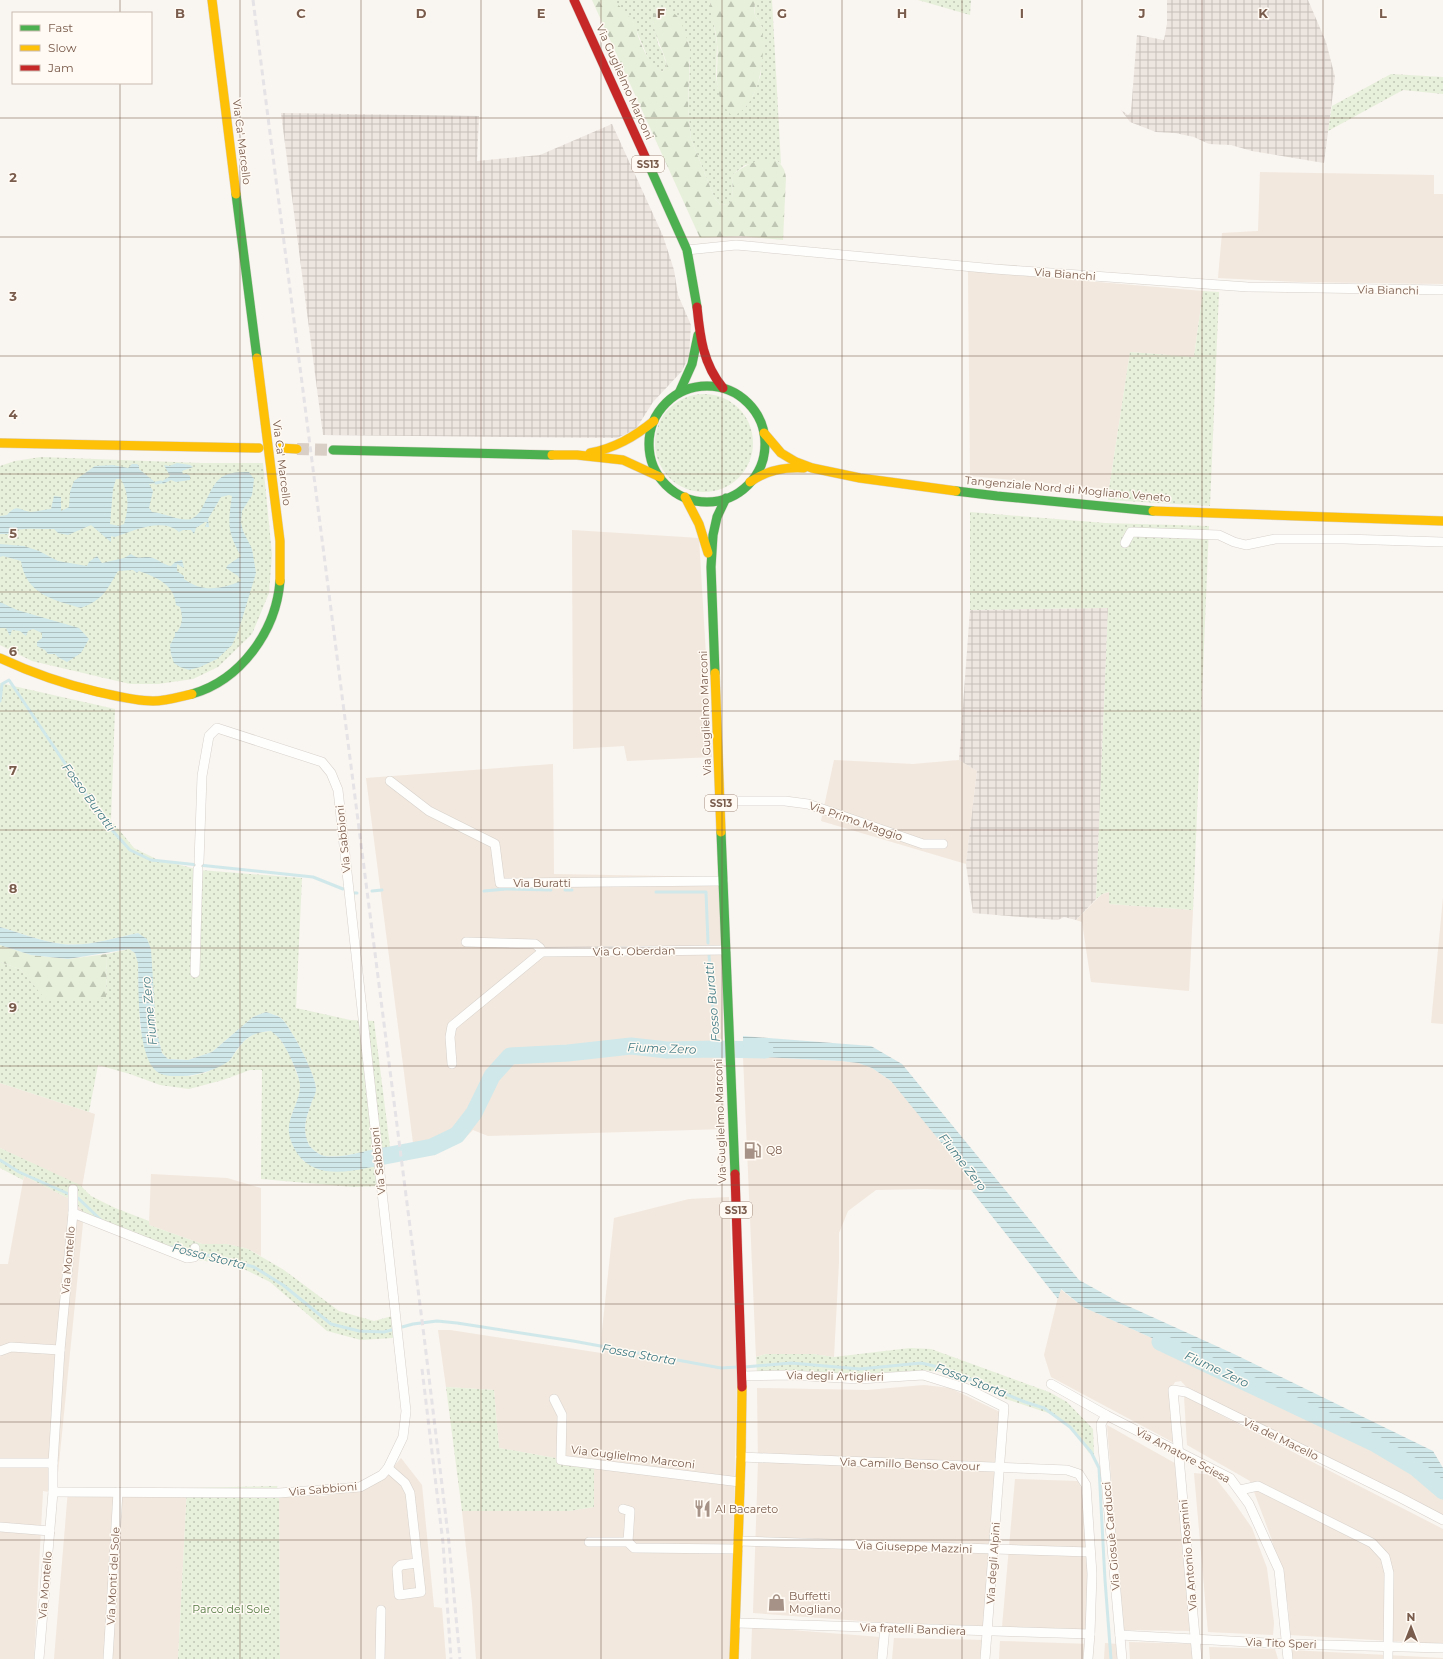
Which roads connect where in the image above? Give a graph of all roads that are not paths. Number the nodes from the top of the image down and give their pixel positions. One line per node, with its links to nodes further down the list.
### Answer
1 (212, 0): 25 (main road, Via Ca' Marcello)
2 (574, 0): 3 (main road, Via Guglielmo Marconi / SS13)
3 (687, 250): 4 (street, Via Bianchi); 5 (main road, Via Guglielmo Marconi / SS13)
4 (1443, 290)
5 (699, 334): 6 (main road, Via Guglielmo Marconi / SS13); 7 (main road, Via Guglielmo Marconi / SS13)
6 (723, 388): 7 (main road, Via Guglielmo Marconi / SS13); 9 (main road, Via Guglielmo Marconi / SS13)
7 (680, 393): 8 (main road, Via Guglielmo Marconi / SS13)
8 (654, 421): 15 (main road); 17 (main road, Via Guglielmo Marconi / SS13)
9 (764, 433): 16 (main road, Tangenziale Nord di Mogliano Veneto); 18 (main road, Via Guglielmo Marconi / SS13)
10 (1, 444): 11 (main road, Via Ca' Marcello)
11 (259, 448)
12 (280, 448): 13 (main road)
13 (297, 449)
14 (333, 450): 15 (main road)
15 (577, 455): 17 (main road)
16 (812, 468): 18 (main road, Tangenziale Nord di Mogliano Veneto); 21 (main road, Tangenziale Nord di Mogliano Veneto)
17 (660, 477): 19 (main road, Via Guglielmo Marconi / SS13)
18 (750, 482): 20 (main road, Via Guglielmo Marconi / SS13)
19 (685, 497): 20 (main road, Via Guglielmo Marconi / SS13); 24 (main road, Via Guglielmo Marconi / SS13)
20 (726, 498): 24 (main road, Via Guglielmo Marconi / SS13)
21 (1443, 521)
22 (1443, 542): 23 (street)
23 (1125, 543)
24 (711, 567): 27 (main road, Via Guglielmo Marconi / SS13)
25 (0, 658)
26 (390, 782): 29 (street, Via Buratti)
27 (721, 801): 28 (street, Via Primo Maggio); 29 (main road, Via Guglielmo Marconi / SS13)
28 (943, 844)
29 (723, 881): 31 (main road, Via Guglielmo Marconi / SS13)
30 (466, 942): 32 (street, Via G. Oberdan)
31 (726, 950): 32 (street, Via G. Oberdan); 40 (main road, Via Guglielmo Marconi / SS13)
32 (542, 952): 34 (street)
33 (195, 973): 49 (street, Via Sabbioni)
34 (452, 1064)
35 (73, 1190): 36 (street)
36 (73, 1213): 37 (street, Via Montello); 38 (street, Via Montello)
37 (195, 1252)
38 (60, 1350): 39 (street); 47 (street, Via Montello)
39 (0, 1351)
40 (742, 1376): 45 (main road, Via Guglielmo Marconi / SS13); 48 (street, Via degli Artiglieri)
41 (1050, 1384): 43 (street, Via Amatore Sciesa)
42 (554, 1399): 50 (street, Via Guglielmo Marconi)
43 (1106, 1415): 44 (street, Via Amatore Sciesa); 69 (street, Via Giosuè Carducci)
44 (1180, 1452): 51 (street, Via Amatore Sciesa); 55 (street, Via del Macello); 70 (street, Via Antonio Rosmini)
45 (741, 1457): 48 (street, Via Camillo Benso Cavour); 50 (main road, Via Guglielmo Marconi / SS13)
46 (0, 1463): 47 (street)
47 (53, 1463): 52 (street, Via Montello)
48 (1000, 1467): 61 (street, Via degli Alpini); 62 (street, Via Camillo Benso Cavour)
49 (388, 1468): 53 (street, Via Sabbioni); 63 (street)
50 (740, 1482): 60 (main road, Via Guglielmo Marconi / SS13)
51 (1240, 1490): 71 (street, Via Amatore Sciesa); 72 (street)
52 (53, 1492): 53 (street, Via Sabbioni); 57 (street, Via Montello)
53 (118, 1492): 75 (street, Via Monti del Sole)
54 (623, 1509): 59 (street)
55 (1443, 1520)
56 (0, 1527): 57 (street)
57 (50, 1531): 74 (street, Via Montello)
58 (589, 1542): 59 (street)
59 (628, 1542): 60 (street)
60 (738, 1545): 61 (street, Via Giuseppe Mazzini); 65 (main road, Via Guglielmo Marconi / SS13)
61 (994, 1549): 62 (street, Via Giuseppe Mazzini); 67 (street, Via degli Alpini)
62 (1090, 1552): 68 (street)
63 (416, 1563)
64 (381, 1610): 76 (street)
65 (736, 1623): 66 (street, Via fratelli Bandiera); 77 (main road, Via Guglielmo Marconi / SS13)
66 (885, 1627): 67 (street, Via fratelli Bandiera); 78 (street)
67 (988, 1632): 68 (street, Via fratelli Bandiera); 79 (street, Via degli Alpini)
68 (1090, 1634): 80 (street)
69 (1120, 1636): 70 (street, Via Tito Speri); 81 (street, Via Giosuè Carducci)
70 (1195, 1638): 71 (street, Via Tito Speri); 82 (street, Via Antonio Rosmini)
71 (1287, 1644): 72 (street, Via Tito Speri); 83 (street, Via Amatore Sciesa)
72 (1388, 1646): 73 (street, Via Tito Speri); 84 (street)
73 (1443, 1648)
74 (39, 1659)
75 (108, 1659)
76 (380, 1659)
77 (734, 1659)
78 (882, 1659)
79 (985, 1659)
80 (1088, 1659)
81 (1122, 1659)
82 (1197, 1659)
83 (1288, 1659)
84 (1388, 1659)

